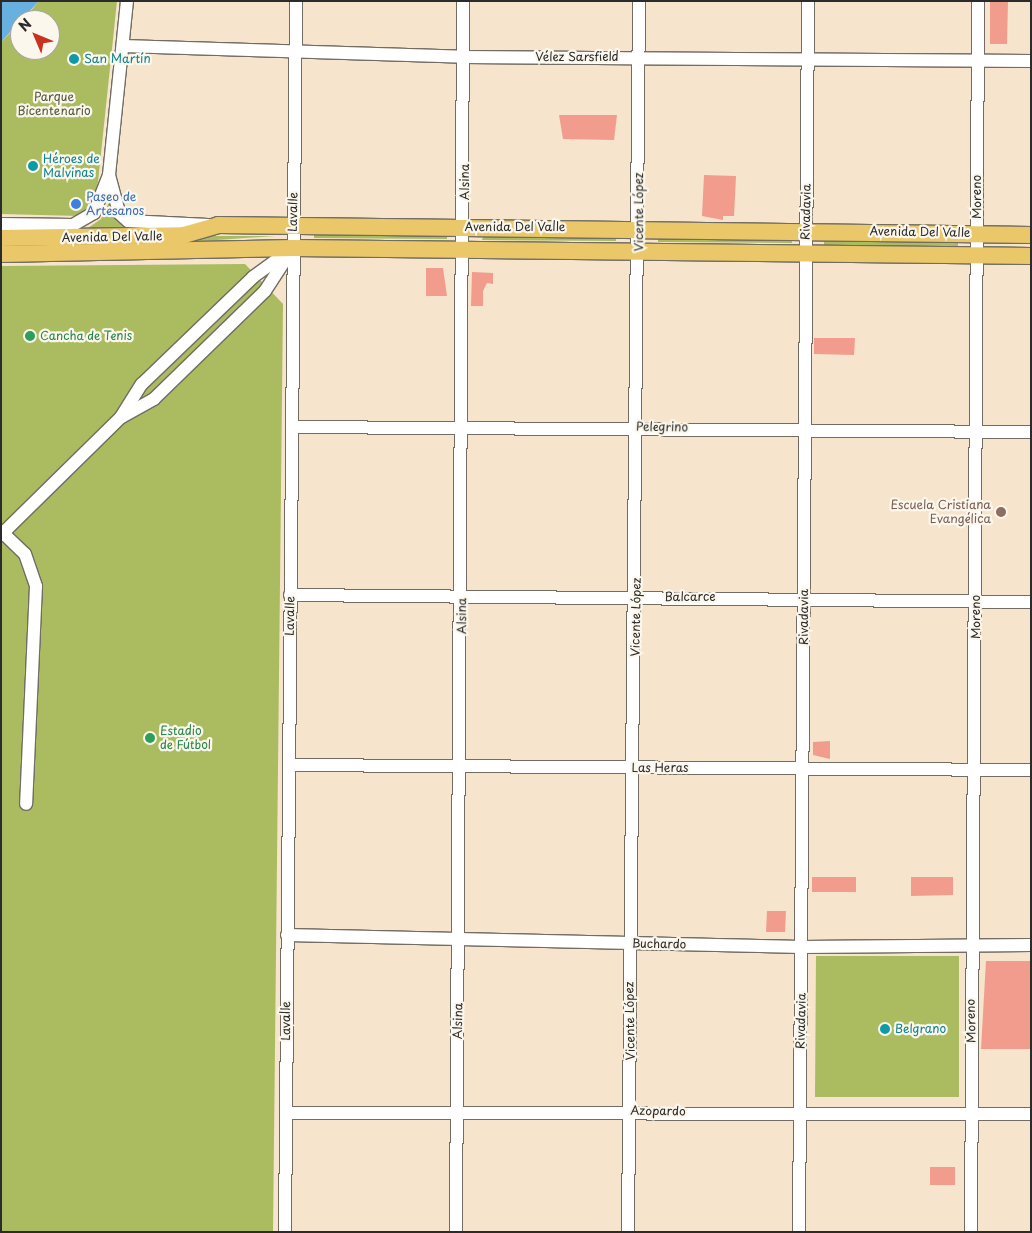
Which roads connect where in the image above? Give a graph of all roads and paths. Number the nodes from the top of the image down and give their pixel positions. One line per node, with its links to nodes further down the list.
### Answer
1 (127, 1): 7 (street)
2 (296, 1): 8 (street, Lavalle)
3 (464, 1): 10 (street, Alsina)
4 (639, 1): 9 (street, Vicente López)
5 (808, 1): 11 (street, Rivadavia)
6 (978, 1): 12 (street, Moreno)
7 (123, 46): 8 (street, Vélez Sarsfield); 14 (street)
8 (296, 54): 10 (street, Vélez Sarsfield); 17 (street, Lavalle)
9 (638, 56): 10 (street, Vélez Sarsfield); 11 (street, Vélez Sarsfield); 19 (street, Vicente López)
10 (464, 57): 18 (street, Alsina)
11 (807, 60): 12 (street, Vélez Sarsfield); 20 (street, Rivadavia)
12 (978, 61): 13 (street, Vélez Sarsfield); 21 (street, Moreno)
13 (1031, 61)
14 (109, 174): 15 (street, Avenida Del Valle); 16 (street)
15 (1, 224)
16 (218, 225): 17 (main road, Avenida Del Valle); 23 (main road, Avenida Del Valle)
17 (293, 226): 18 (main road, Avenida Del Valle); 24 (street, Lavalle)
18 (465, 227): 19 (main road, Avenida Del Valle); 25 (street, Alsina)
19 (640, 228): 20 (main road, Avenida Del Valle); 26 (street, Vicente López)
20 (806, 231): 21 (main road, Avenida Del Valle); 28 (street, Rivadavia)
21 (976, 233): 22 (main road, Avenida Del Valle); 29 (street, Moreno)
22 (1031, 235)
23 (1, 238)
24 (293, 248): 25 (main road, Avenida Del Valle); 27 (main road, Avenida Del Valle); 31 (street); 31 (street); 32 (street, Lavalle)
25 (465, 249): 26 (main road, Avenida Del Valle); 33 (street, Alsina)
26 (640, 250): 28 (main road, Avenida Del Valle); 34 (street, Vicente López)
27 (1, 254)
28 (806, 254): 29 (main road, Avenida Del Valle); 35 (street, Rivadavia)
29 (977, 255): 30 (main road, Avenida Del Valle); 36 (street, Moreno)
30 (1031, 256)
31 (121, 417): 38 (street)
32 (293, 427): 33 (street, Pelegrino); 39 (street, Lavalle)
33 (462, 427): 34 (street, Pelegrino); 40 (street, Alsina)
34 (638, 427): 35 (street, Pelegrino); 41 (street, Vicente López)
35 (805, 430): 36 (street, Pelegrino); 42 (street, Rivadavia)
36 (975, 431): 37 (street, Pelegrino); 43 (street, Moreno)
37 (1031, 432)
38 (2, 533): 51 (street)
39 (290, 595): 40 (street, Balcarce); 45 (street, Lavalle)
40 (462, 596): 41 (street, Balcarce); 46 (street, Alsina)
41 (637, 596): 42 (street, Balcarce); 47 (street, Vicente López)
42 (804, 597): 43 (street, Balcarce); 48 (street, Rivadavia)
43 (976, 602): 44 (street, Balcarce); 49 (street, Moreno)
44 (1031, 602)
45 (289, 765): 46 (street, Las Heras); 52 (street, Lavalle)
46 (461, 766): 47 (street, Las Heras); 53 (street, Alsina)
47 (635, 768): 48 (street, Las Heras); 54 (street, Vicente López)
48 (803, 769): 49 (street, Las Heras); 57 (street, Rivadavia)
49 (974, 770): 50 (street, Las Heras); 56 (street, Moreno)
50 (1031, 770)
51 (26, 804)
52 (287, 935): 53 (street, Buchardo); 60 (street, Lavalle)
53 (459, 936): 54 (street, Buchardo); 59 (street, Alsina)
54 (628, 944): 57 (street, Buchardo); 58 (street, Vicente López)
55 (1031, 945): 56 (street, Buchardo)
56 (970, 946): 57 (street, Buchardo); 62 (street, Moreno)
57 (802, 947): 61 (street, Rivadavia)
58 (631, 1110): 59 (street, Azopardo); 61 (street, Azopardo); 66 (street, Vicente López)
59 (456, 1111): 60 (street, Azopardo); 65 (street, Alsina)
60 (286, 1112): 64 (street, Lavalle)
61 (799, 1113): 62 (street, Azopardo); 67 (street, Rivadavia)
62 (972, 1113): 63 (street, Azopardo); 68 (street, Moreno)
63 (1031, 1114)
64 (285, 1232)
65 (456, 1232)
66 (628, 1232)
67 (799, 1232)
68 (971, 1232)

